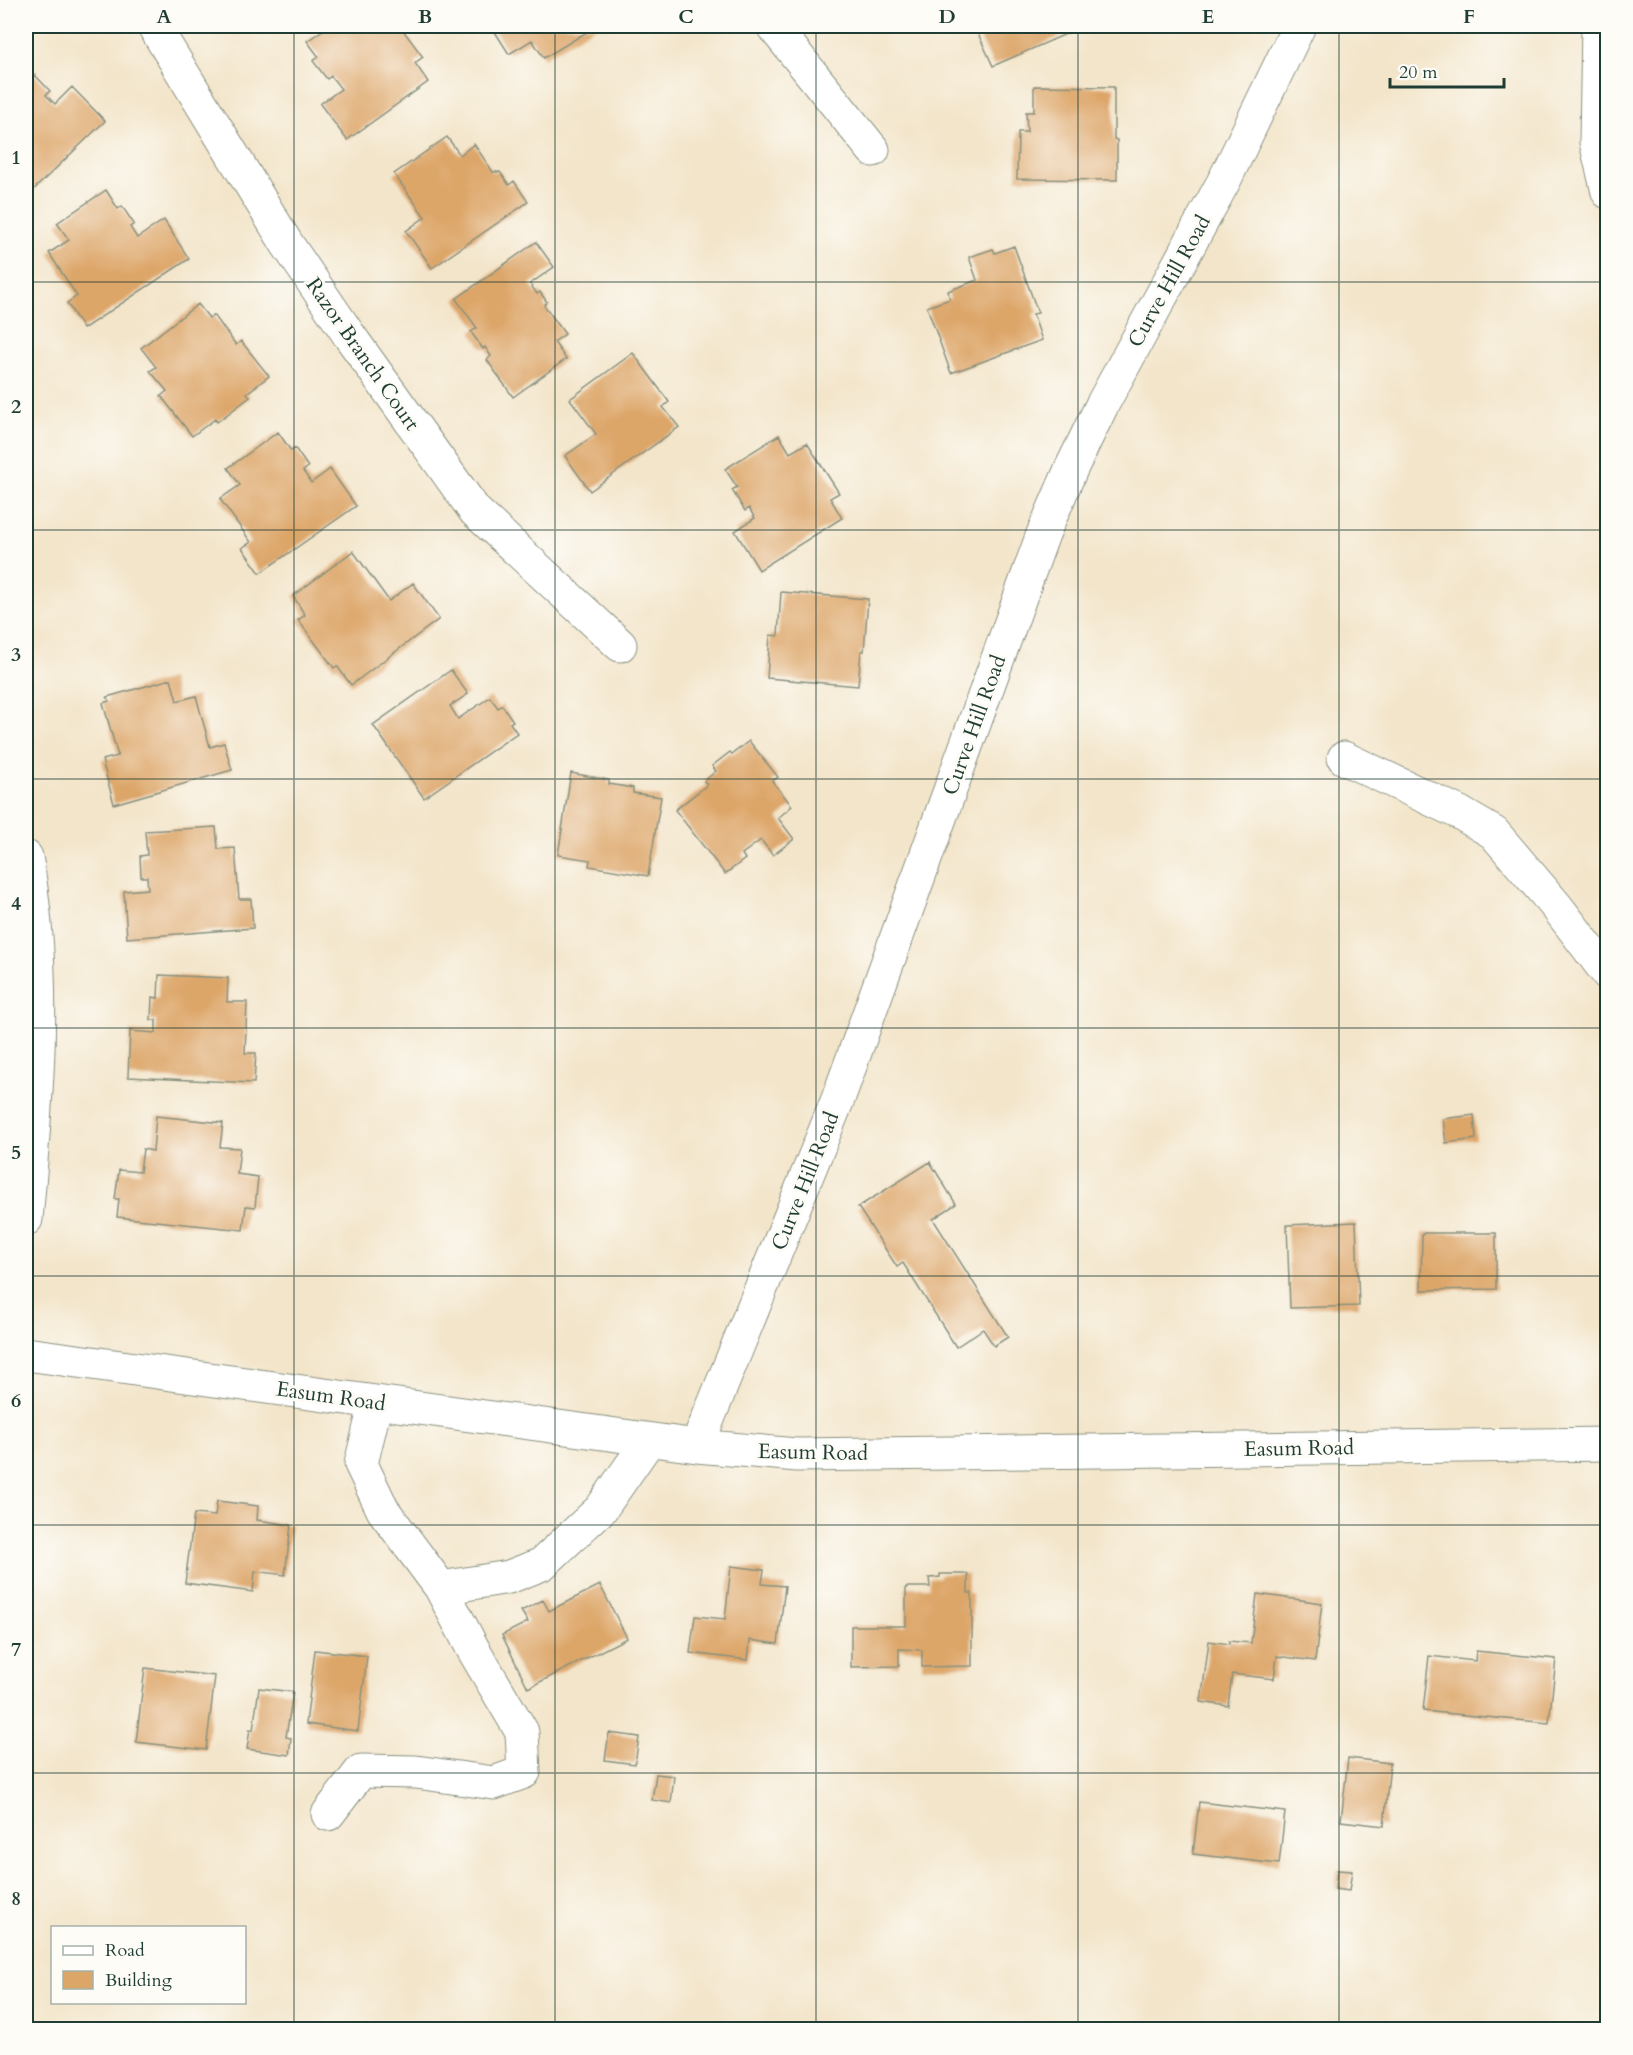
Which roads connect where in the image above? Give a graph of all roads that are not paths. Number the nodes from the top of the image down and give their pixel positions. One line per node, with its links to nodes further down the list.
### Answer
1 (154, 26): 7 (street, Razor Branch Court)
2 (773, 26): 5 (street)
3 (1299, 26): 16 (street, Curve Hill Road)
4 (1598, 26): 6 (street)
5 (873, 150)
6 (1608, 192)
7 (620, 645)
8 (1344, 758): 10 (street)
9 (26, 857): 11 (street)
10 (1608, 974)
11 (26, 1219)
12 (26, 1354): 13 (street, Easum Road)
13 (376, 1402): 14 (street, Easum Road); 17 (street)
14 (649, 1440): 16 (street, Easum Road); 17 (street)
15 (1608, 1444): 16 (street, Easum Road)
16 (697, 1446)
17 (441, 1588): 18 (street)
18 (328, 1814)

